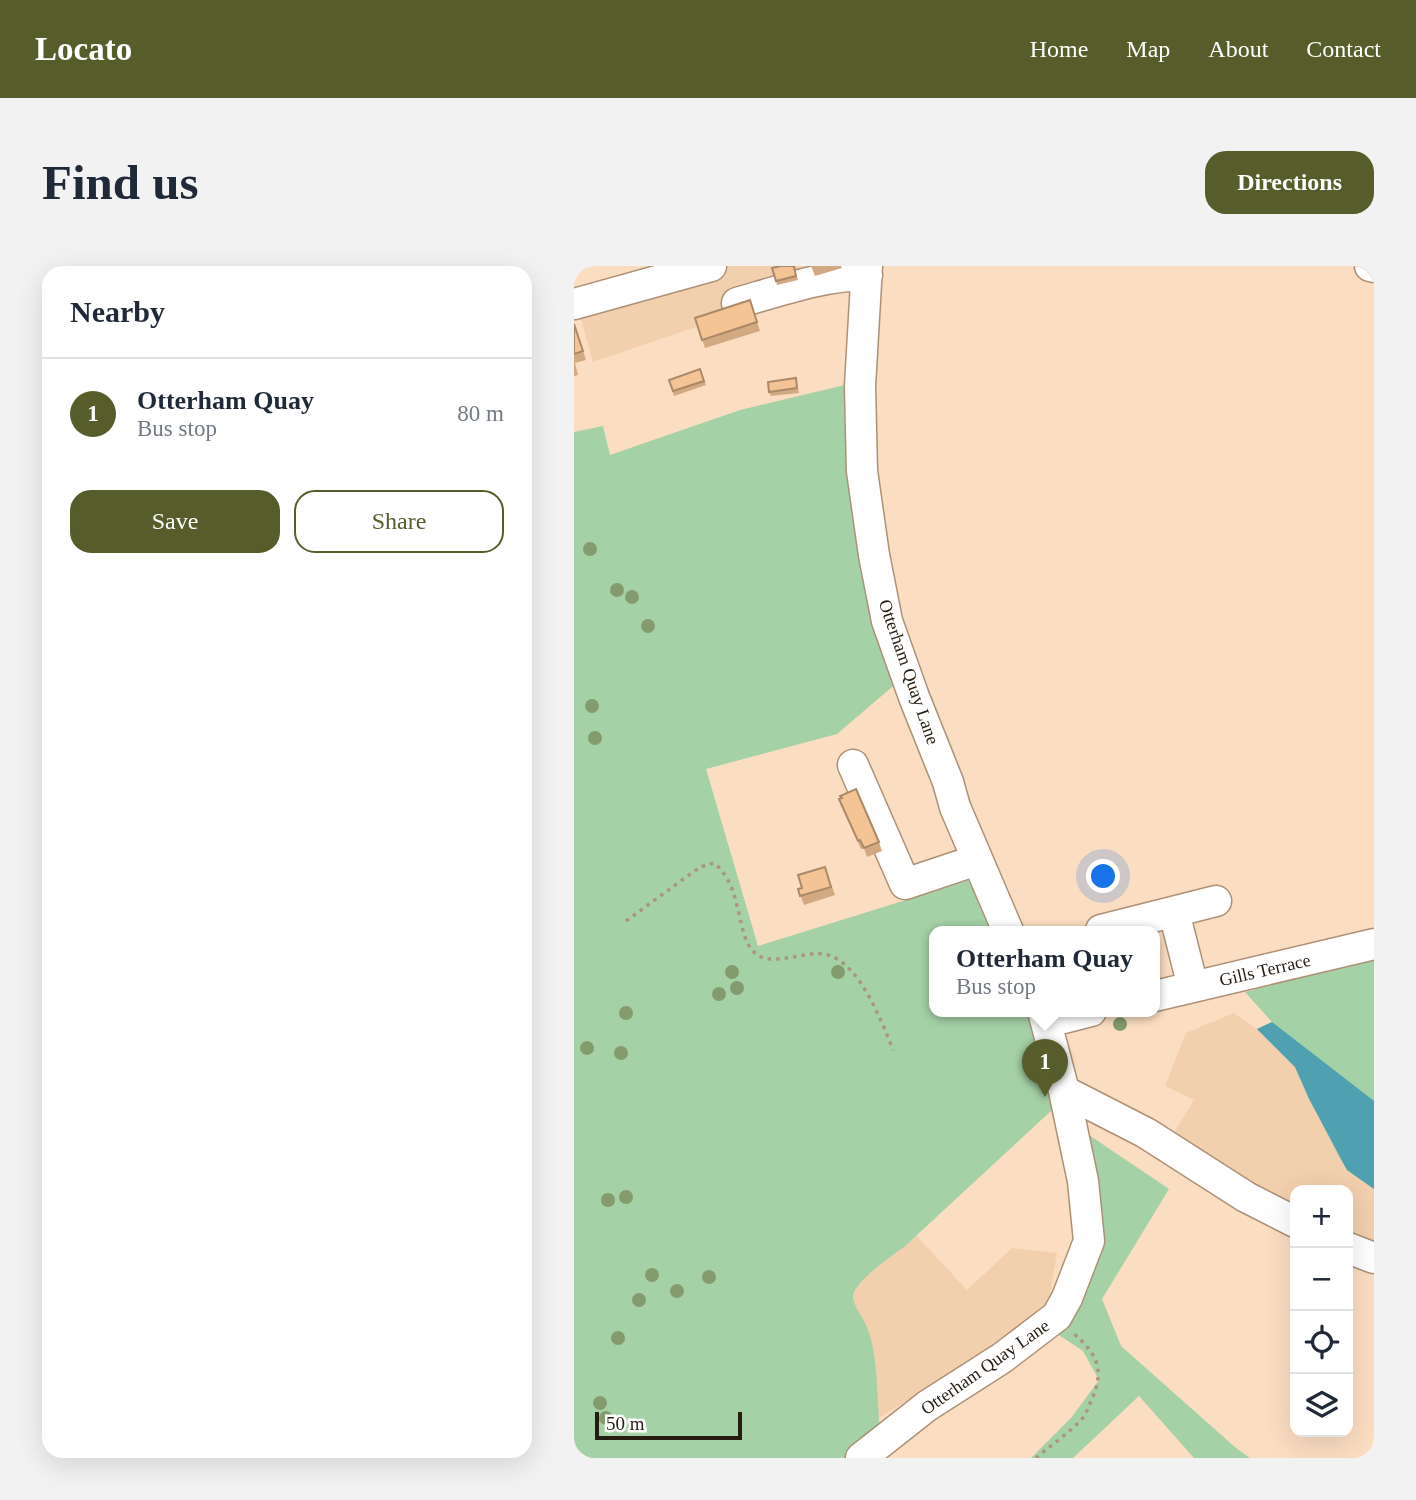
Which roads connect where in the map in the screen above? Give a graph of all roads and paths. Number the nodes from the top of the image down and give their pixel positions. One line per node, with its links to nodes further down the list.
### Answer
1 (638, 266): 4 (street)
2 (711, 266): 6 (street)
3 (871, 269): 5 (street); 8 (street, Otterham Quay Lane)
4 (604, 276)
5 (737, 303)
6 (574, 304)
7 (853, 765): 8 (street)
8 (977, 860): 12 (street, Otterham Quay Lane)
9 (1216, 901): 10 (street)
10 (1174, 912): 13 (street); 15 (street)
11 (626, 921): 18 (path)
12 (1006, 926)
13 (1117, 926)
14 (1374, 944): 15 (street, Gills Terrace)
15 (1193, 987): 16 (street, Gills Terrace)
16 (1160, 995)
17 (1045, 1017): 19 (street, Otterham Quay Lane)
18 (893, 1050)
19 (1065, 1091): 20 (street); 23 (street, Otterham Quay Lane)
20 (1290, 1219)
21 (1353, 1250): 22 (street)
22 (1374, 1258)
23 (1058, 1316): 24 (street, Otterham Quay Lane); 25 (path)
24 (861, 1458)
25 (1036, 1458)

